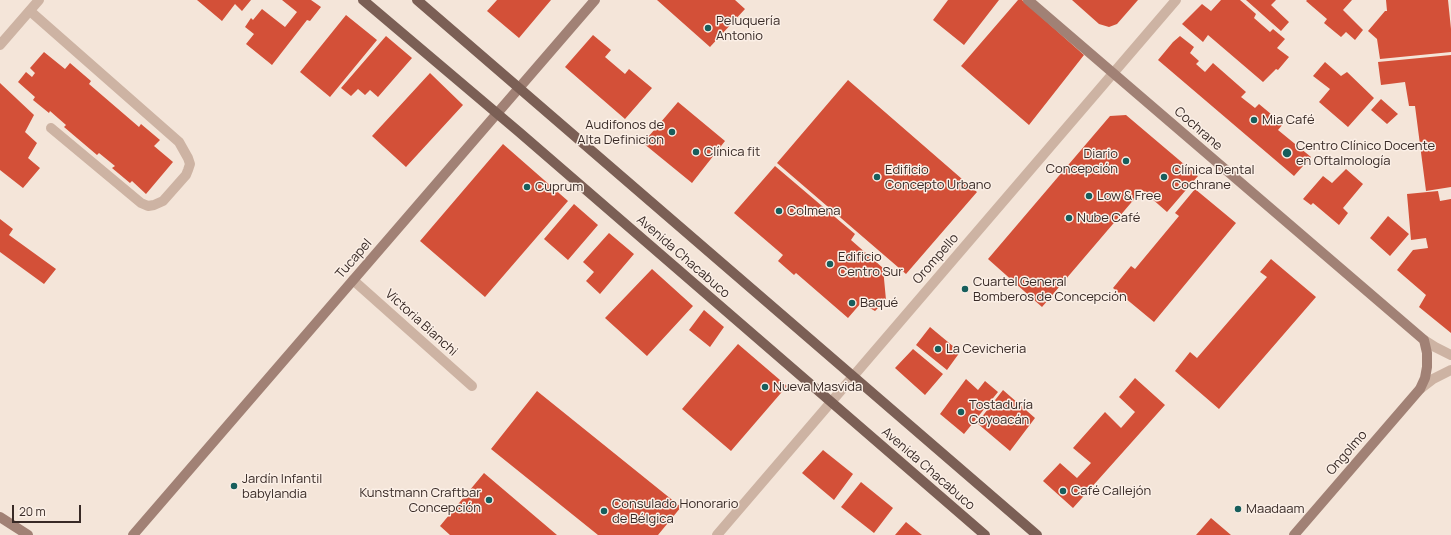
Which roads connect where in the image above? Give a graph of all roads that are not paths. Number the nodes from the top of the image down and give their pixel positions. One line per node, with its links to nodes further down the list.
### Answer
1 (39, 0): 7 (street)
2 (363, 0): 11 (main road, Avenida Chacabuco)
3 (416, 0): 10 (main road, Avenida Chacabuco)
4 (595, 0): 10 (street, Tucapel)
5 (1028, 0): 9 (street, Cochrane)
6 (1176, 0): 9 (street, Orompello)
7 (30, 11): 8 (street); 12 (street)
8 (0, 45)
9 (1113, 73): 14 (street, Cochrane); 17 (street, Orompello)
10 (519, 88): 11 (street, Tucapel); 17 (main road, Avenida Chacabuco)
11 (497, 113): 13 (street, Tucapel); 20 (main road, Avenida Chacabuco)
12 (51, 128)
13 (353, 280): 18 (street, Victoria Bianchi); 23 (street, Tucapel)
14 (1424, 340): 15 (street); 19 (street, Ongolmo)
15 (1451, 355)
16 (1451, 370): 19 (street, Ongolmo)
17 (853, 376): 20 (street, Orompello); 26 (main road, Avenida Chacabuco)
18 (472, 386)
19 (1420, 389): 27 (street, Ongolmo)
20 (831, 402): 24 (street, Orompello); 25 (main road, Avenida Chacabuco)
21 (0, 518): 22 (street)
22 (28, 535)
23 (133, 535)
24 (717, 535)
25 (985, 535)
26 (1037, 535)
27 (1294, 535)

